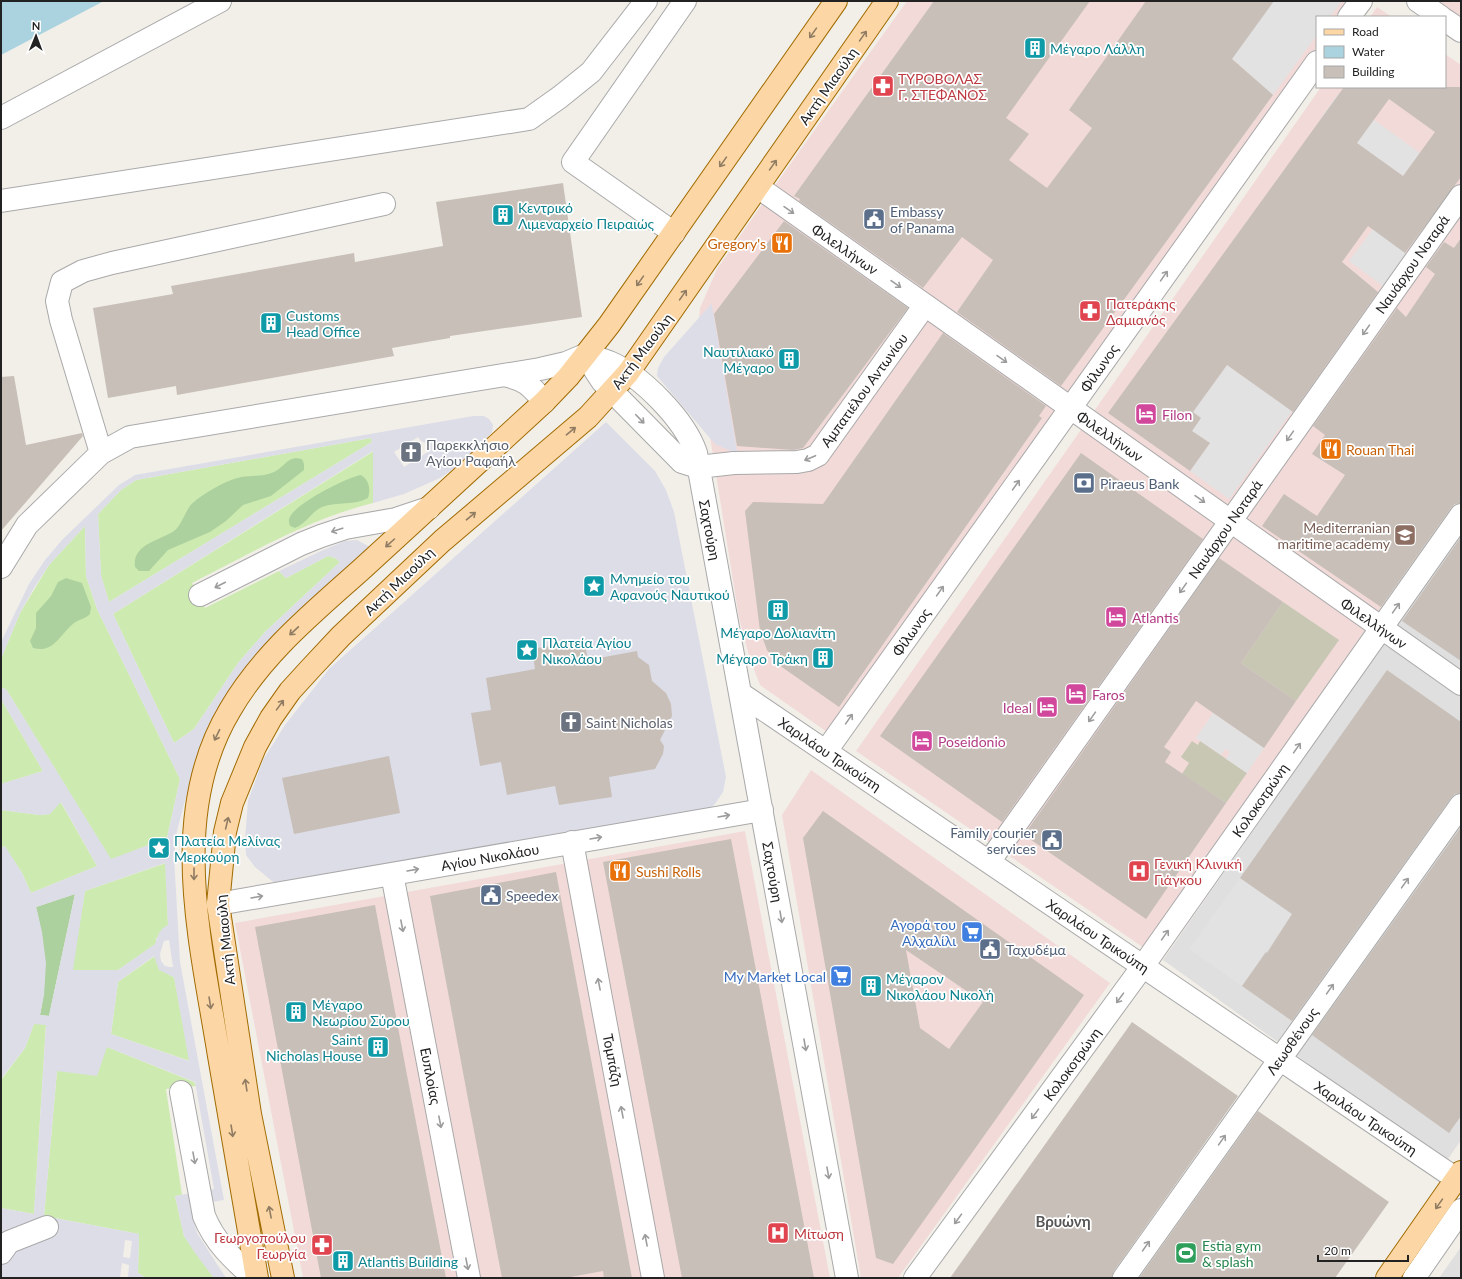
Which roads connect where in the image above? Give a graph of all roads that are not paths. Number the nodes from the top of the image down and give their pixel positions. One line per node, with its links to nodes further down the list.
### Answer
1 (220, 1): 13 (street)
2 (646, 1): 16 (street)
3 (685, 1): 18 (street)
4 (836, 1): 18 (main road, Ακτή Μιαούλη, one-way to 18)
5 (887, 1): 14 (main road, Ακτή Μιαούλη, one-way to 5)
6 (1361, 1): 8 (street)
7 (1418, 1): 9 (street)
8 (1350, 16)
9 (1440, 16)
10 (1446, 21): 11 (street)
11 (1461, 31)
12 (1316, 63): 25 (street, Φίλωνος, one-way to 12)
13 (1, 118)
14 (758, 187): 19 (street, Φιλελλήνων, one-way to 19); 21 (main road, Ακτή Μιαούλη, one-way to 14)
15 (1461, 196): 30 (street, Ναυάρχου Νοταρά, one-way to 30)
16 (1, 201)
17 (384, 204): 26 (street)
18 (674, 233): 20 (main road, Ακτή Μιαούλη, one-way to 20)
19 (925, 305): 25 (street, Φιλελλήνων, one-way to 25); 27 (street, Αμπατιέλου Αντωνίου, one-way to 27)
20 (586, 355): 21 (street, Σαχτούρη); 22 (street); 23 (street); 24 (main road, Ακτή Μιαούλη)
21 (628, 373): 23 (main road, Ακτή Μιαούλη); 27 (street, Σαχτούρη)
22 (502, 375): 24 (street); 26 (street)
23 (613, 391): 27 (street, one-way to 27); 42 (main road, Ακτή Μιαούλη, one-way to 23)
24 (544, 402): 28 (main road, Ακτή Μιαούλη)
25 (1071, 408): 30 (street, Φιλελλήνων, one-way to 30); 36 (street, Φίλωνος, one-way to 25)
26 (101, 453): 31 (street)
27 (698, 467): 35 (street, Σαχτούρη)
28 (429, 508): 32 (street, one-way to 32); 50 (main road, Ακτή Μιαούλη, one-way to 50)
29 (1461, 515): 33 (street, Κολοκοτρώνη, one-way to 29)
30 (1230, 521): 33 (street, Φιλελλήνων); 40 (street, Ναυάρχου Νοταρά, one-way to 40)
31 (1, 567)
32 (200, 595)
33 (1381, 628): 34 (street, Φιλελλήνων); 43 (street, Κολοκοτρώνη, one-way to 33)
34 (1461, 684)
35 (740, 694): 36 (street, Χαριλάου Τρικούπη); 38 (street, Σαχτούρη)
36 (826, 751): 40 (street, Χαριλάου Τρικούπη)
37 (1461, 805): 44 (street, Λεωσθένους, one-way to 37)
38 (762, 810): 39 (street, Αγίου Νικολάου, one-way to 38); 54 (street, Σαχτούρη, one-way to 54)
39 (572, 842): 41 (street, Αγίου Νικολάου, one-way to 39); 53 (street, Τομπάζη, one-way to 39)
40 (989, 862): 43 (street, Χαριλάου Τρικούπη)
41 (392, 874): 42 (street, Αγίου Νικολάου, one-way to 41); 52 (street, Ευπλοίας, one-way to 52)
42 (218, 904): 51 (main road, Ακτή Μιαούλη, one-way to 42)
43 (1143, 966): 44 (street, Χαριλάου Τρικούπη); 55 (street, Κολοκοτρώνη, one-way to 55)
44 (1280, 1059): 46 (street, Χαριλάου Τρικούπη); 56 (street, Λεωσθένους, one-way to 44)
45 (181, 1092): 50 (street, one-way to 50)
46 (1460, 1179): 57 (main road, one-way to 57)
47 (1461, 1210): 58 (street)
48 (47, 1227): 49 (street)
49 (1, 1253)
50 (256, 1278)
51 (283, 1278)
52 (470, 1278)
53 (653, 1278)
54 (847, 1278)
55 (915, 1278)
56 (1124, 1278)
57 (1387, 1278)
58 (1414, 1278)

